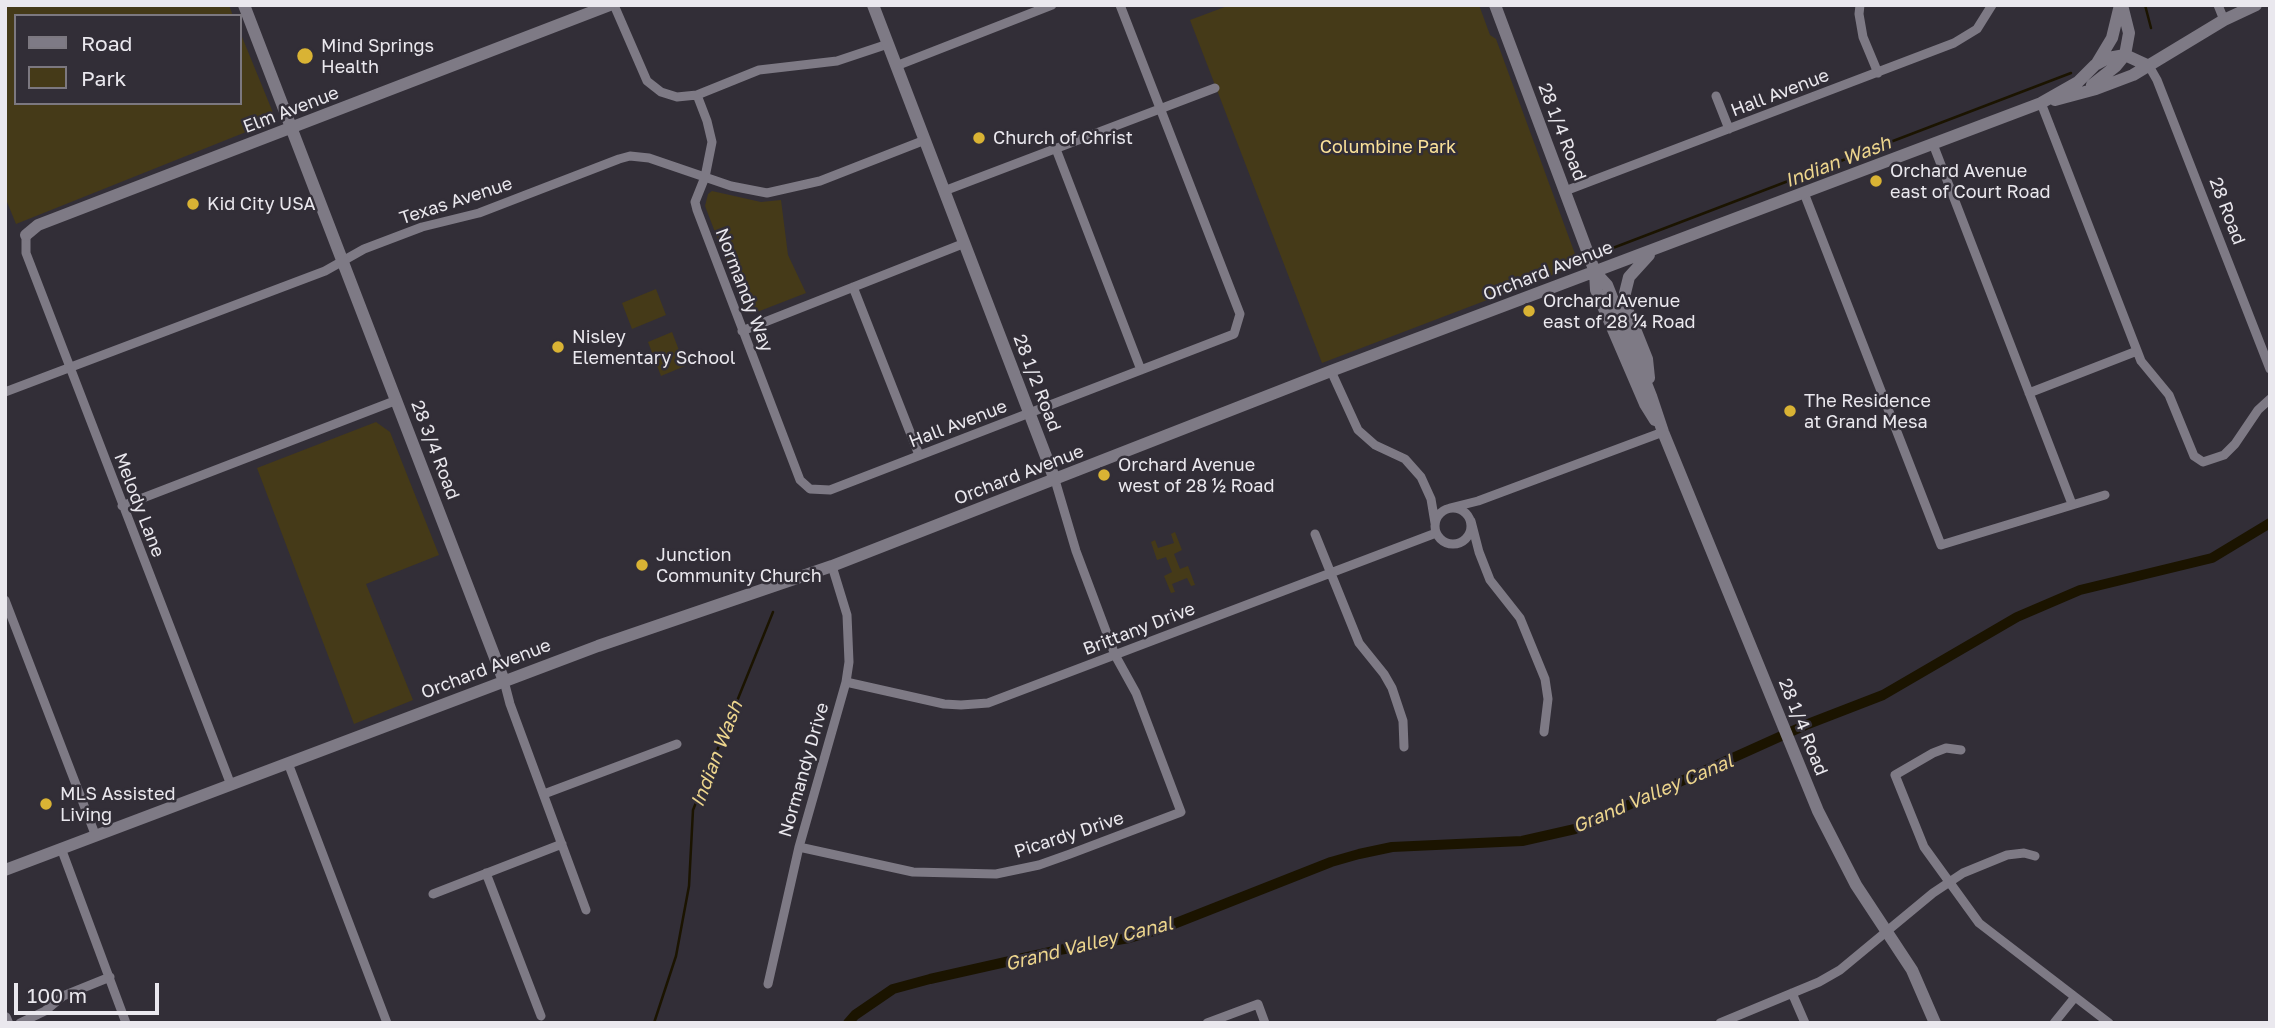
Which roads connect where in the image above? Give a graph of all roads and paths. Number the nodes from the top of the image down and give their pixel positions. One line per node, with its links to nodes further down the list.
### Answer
1 (244, 5): 25 (main road, 28 3/4 Road)
2 (612, 5): 20 (street); 25 (main road, Elm Avenue)
3 (873, 5): 13 (main road, 28 1/2 Road)
4 (1052, 5): 16 (street)
5 (1120, 5): 24 (street)
6 (1495, 5): 32 (main road, 28 1/4 Road)
7 (1860, 5): 18 (street)
8 (1993, 5): 18 (street, Hall Avenue)
9 (2121, 5): 14 (main road); 15 (main road)
10 (2218, 5): 12 (street)
11 (2256, 5): 12 (main road, Orchard Avenue)
12 (2224, 20): 17 (main road, Orchard Avenue)
13 (888, 44): 16 (main road, 28 1/2 Road); 20 (street)
14 (2125, 55): 15 (main road, Orchard Avenue); 17 (main road); 22 (main road)
15 (2095, 65): 23 (main road, Orchard Avenue)
16 (896, 66): 27 (main road, 28 1/2 Road)
17 (2149, 66): 22 (main road, Orchard Avenue); 43 (street, 28 Road)
18 (1878, 73): 26 (street, Hall Avenue)
19 (1216, 88): 24 (street)
20 (697, 95): 30 (street, Normandy Way)
21 (1716, 96): 26 (street)
22 (2070, 97): 23 (main road, Orchard Avenue)
23 (2041, 103): 28 (main road, Orchard Avenue); 41 (street)
24 (1160, 109): 29 (street); 44 (street, Hall Avenue)
25 (291, 128): 34 (main road, Elm Avenue); 37 (main road, 28 3/4 Road)
26 (1729, 129): 32 (street, Hall Avenue)
27 (925, 140): 30 (street, Texas Avenue); 31 (main road, 28 1/2 Road)
28 (1933, 144): 33 (main road, Orchard Avenue); 47 (street)
29 (1056, 149): 31 (street); 44 (street)
30 (705, 177): 37 (street, Texas Avenue); 40 (street, Normandy Way)
31 (944, 191): 35 (main road, 28 1/2 Road)
32 (1566, 191): 38 (main road, 28 1/4 Road)
33 (1804, 193): 36 (main road, Orchard Avenue); 57 (street)
34 (26, 236): 42 (street, Melody Lane)
35 (965, 243): 39 (street); 51 (main road, 28 1/2 Road)
36 (1667, 245): 38 (main road, Orchard Avenue); 48 (main road)
37 (343, 261): 42 (street, Texas Avenue); 50 (main road, 28 3/4 Road)
38 (1595, 272): 45 (main road, Orchard Avenue); 48 (main road, 28 1/4 Road); 52 (main road, 28 1/4 Road)
39 (853, 287): 40 (street); 53 (street)
40 (742, 331): 55 (street, Normandy Way)
41 (2137, 351): 47 (street); 49 (street)
42 (70, 368): 46 (street, Texas Avenue); 58 (street, Melody Lane)
43 (2270, 369)
44 (1141, 370): 51 (street, Hall Avenue)
45 (1331, 371): 54 (main road, Orchard Avenue); 61 (street)
46 (5, 393)
47 (2029, 393): 57 (street)
48 (1651, 396): 52 (main road, 28 1/4 Road)
49 (2270, 399)
50 (397, 400): 58 (street); 67 (main road, 28 3/4 Road)
51 (1030, 413): 53 (street, Hall Avenue); 54 (main road, 28 1/2 Road)
52 (1663, 432): 59 (street); 87 (main road, 28 1/4 Road)
53 (919, 455): 55 (street, Hall Avenue)
54 (1055, 480): 63 (main road, Orchard Avenue); 66 (street, 28 1/2 Road)
55 (810, 489)
56 (2105, 495): 57 (street)
57 (2072, 504)
58 (122, 506): 74 (street, Melody Lane)
59 (1450, 508): 60 (street); 61 (street)
60 (1471, 522): 61 (street); 69 (street)
61 (1436, 528): 64 (street, Brittany Drive)
62 (1315, 534): 64 (street)
63 (832, 565): 67 (main road, Orchard Avenue); 68 (street, Normandy Drive)
64 (1330, 573): 66 (street, Brittany Drive); 71 (street)
65 (5, 600): 77 (street)
66 (1115, 655): 68 (street, Brittany Drive); 76 (street, 28 1/2 Road)
67 (504, 681): 73 (main road, Orchard Avenue); 75 (street, 28 3/4 Road)
68 (846, 682): 79 (street, Normandy Drive)
69 (1544, 732)
70 (677, 744): 75 (street)
71 (1404, 747)
72 (1961, 750): 84 (street)
73 (288, 763): 74 (main road, Orchard Avenue); 95 (street)
74 (231, 785): 77 (main road, Orchard Avenue)
75 (544, 794): 78 (street, 28 3/4 Road)
76 (1181, 812): 79 (street, Picardy Drive)
77 (95, 834): 80 (main road, Orchard Avenue)
78 (562, 844): 83 (street); 86 (street, 28 3/4 Road)
79 (799, 846): 89 (street, Normandy Drive)
80 (61, 848): 82 (main road, Orchard Avenue); 88 (street)
81 (2035, 856): 84 (street)
82 (5, 870)
83 (486, 873): 85 (street); 92 (street)
84 (1949, 882): 87 (street); 91 (street)
85 (433, 894)
86 (586, 910)
87 (1887, 932): 90 (street); 100 (main road, 28 1/4 Road)
88 (110, 977): 93 (street); 94 (street)
89 (768, 984)
90 (1792, 993): 98 (street); 99 (street)
91 (2075, 996): 101 (street); 102 (street)
92 (541, 1016)
93 (20, 1023)
94 (126, 1023)
95 (387, 1023)
96 (1207, 1023): 97 (street)
97 (1265, 1023)
98 (1720, 1023)
99 (1805, 1023)
100 (1935, 1023)
101 (2054, 1023)
102 (2109, 1023)

